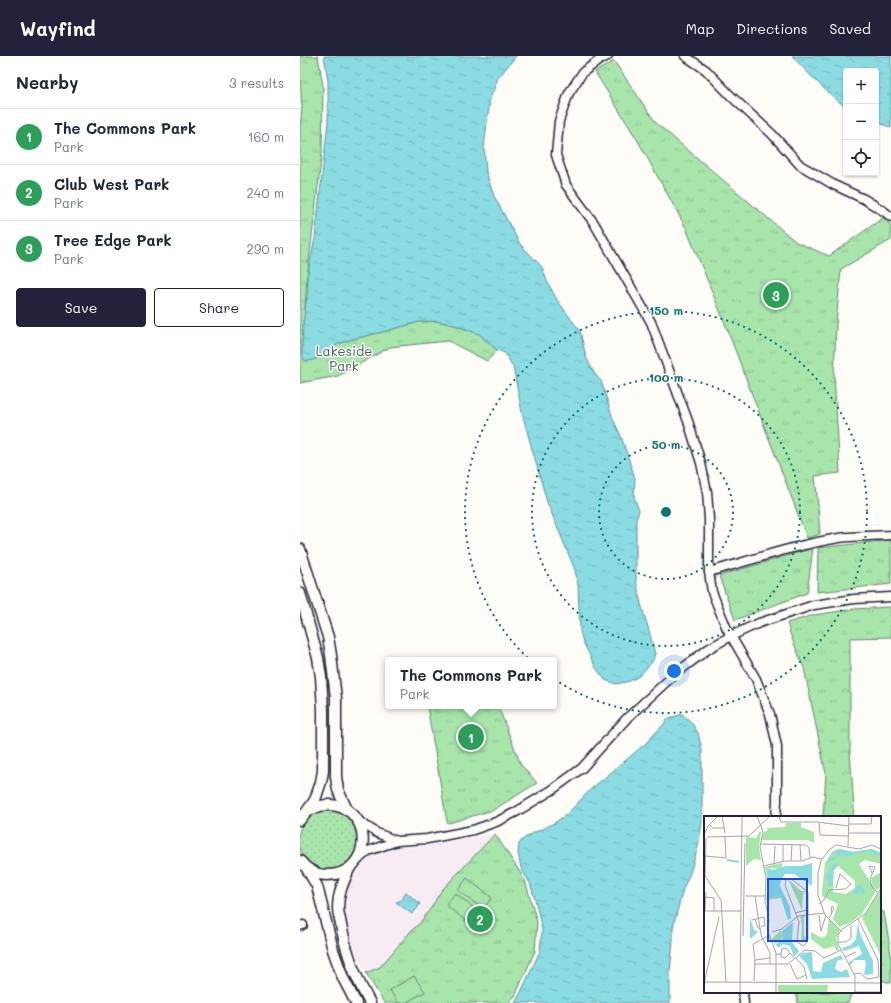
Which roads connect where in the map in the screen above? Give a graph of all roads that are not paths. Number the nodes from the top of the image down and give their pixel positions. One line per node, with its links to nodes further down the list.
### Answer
1 (685, 56): 3 (street)
2 (604, 58): 6 (street)
3 (891, 217)
4 (891, 535): 6 (street)
5 (300, 549): 10 (street)
6 (709, 572): 9 (street)
7 (300, 593): 12 (street)
8 (891, 598): 9 (street)
9 (731, 636): 11 (street); 14 (street)
10 (347, 810): 12 (street); 13 (street)
11 (776, 816)
12 (302, 817)
13 (358, 820): 14 (street); 15 (street)
14 (397, 841): 15 (street)
15 (358, 859): 17 (street)
16 (302, 863): 17 (street); 19 (street)
17 (350, 869): 20 (street)
18 (742, 993): 21 (street)
19 (356, 1003)
20 (370, 1003)
21 (744, 1003)

